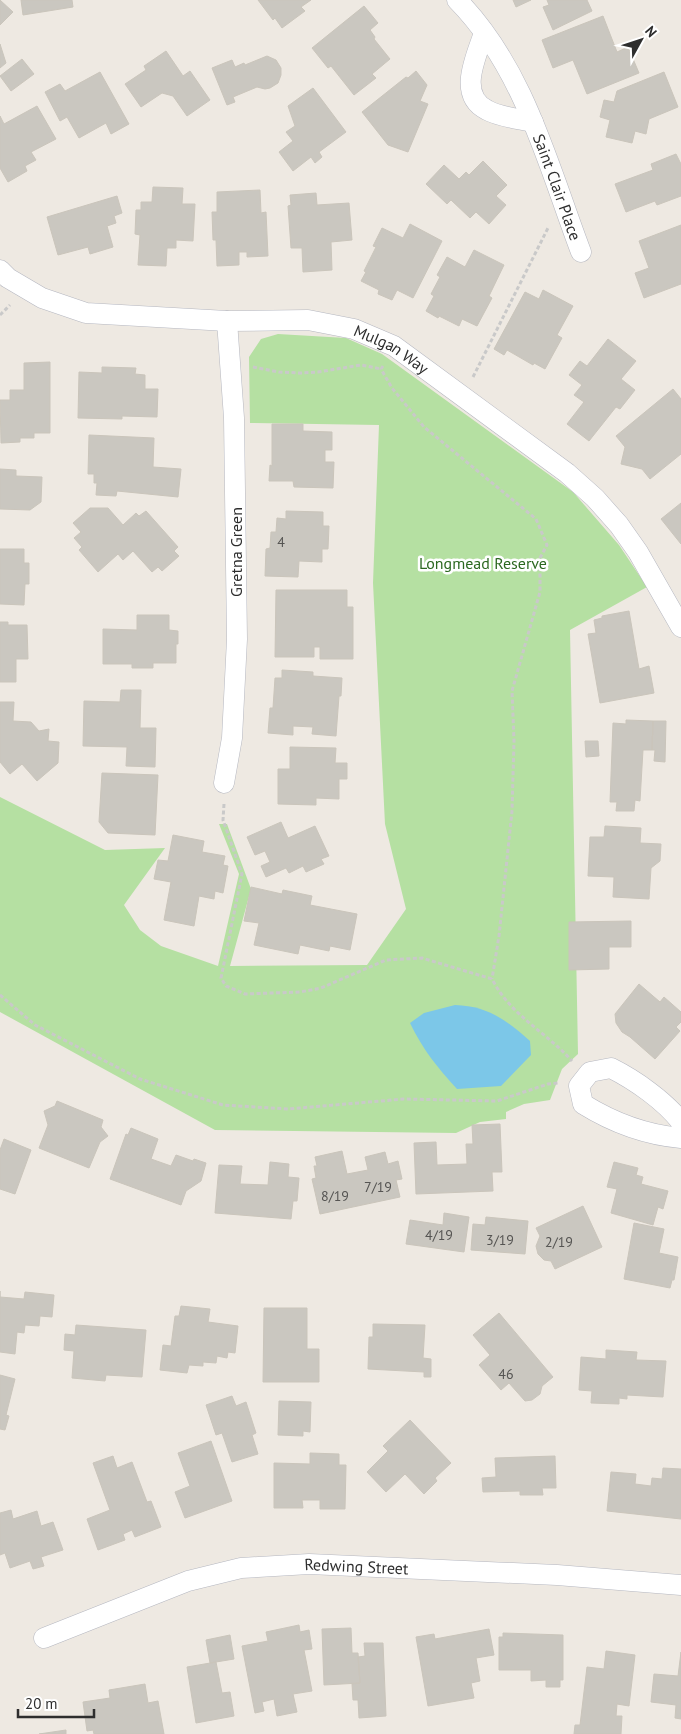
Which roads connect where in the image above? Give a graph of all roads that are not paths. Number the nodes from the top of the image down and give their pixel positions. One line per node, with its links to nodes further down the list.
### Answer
1 (457, 0): 2 (street, Saint Clair Place)
2 (484, 33): 3 (street, Saint Clair Place); 3 (street, Saint Clair Place)
3 (533, 122): 4 (street, Saint Clair Place)
4 (581, 252)
5 (0, 270): 6 (street, Mulgan Way)
6 (227, 321): 7 (street, Mulgan Way); 8 (street, Gretna Green)
7 (681, 627)
8 (224, 783)
9 (681, 1122): 10 (street)
10 (681, 1138)
11 (681, 1585): 12 (street, Redwing Street)
12 (44, 1638)

